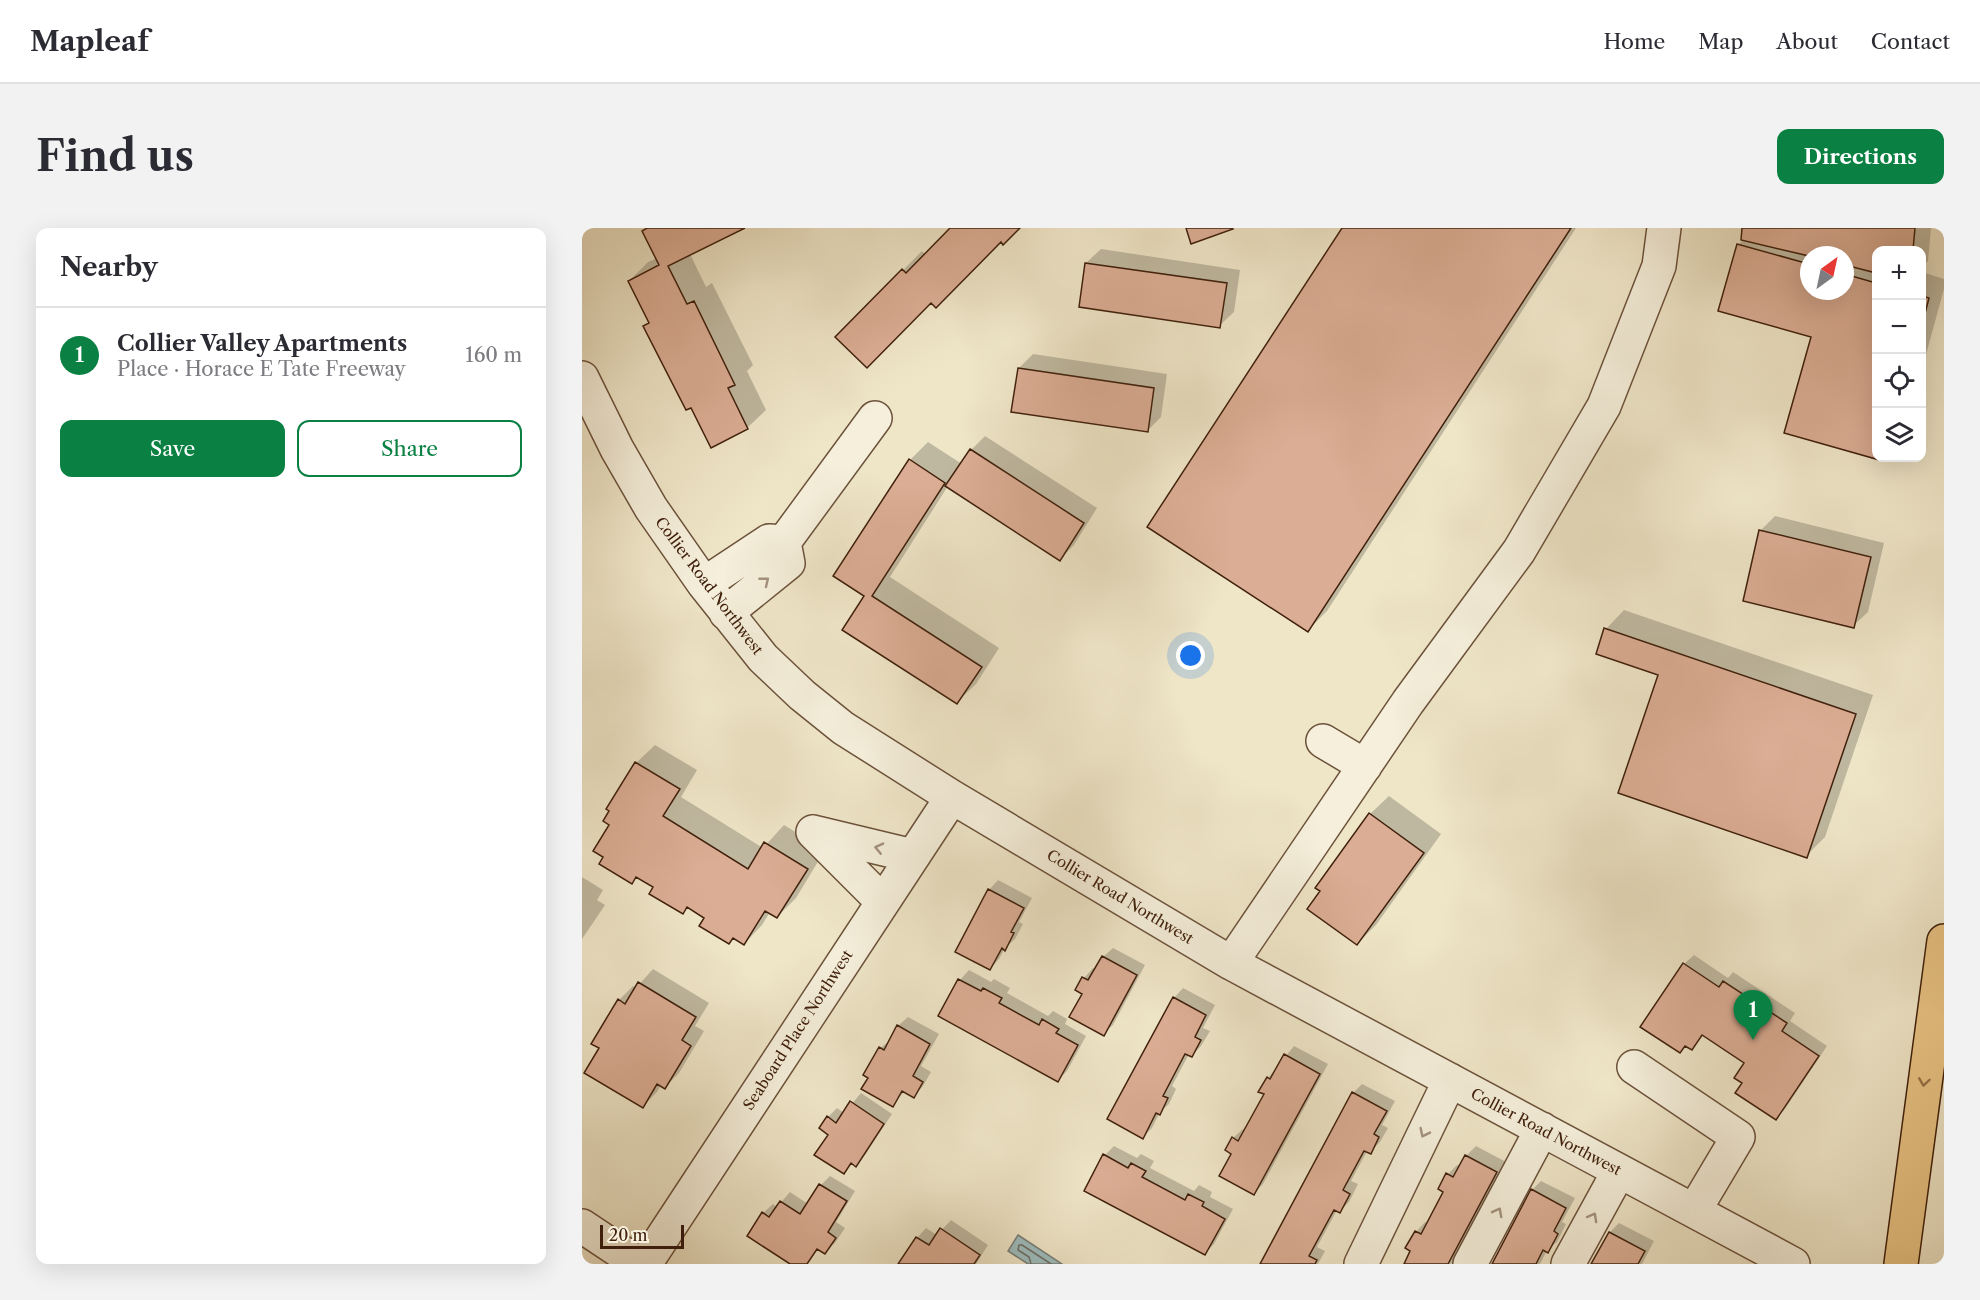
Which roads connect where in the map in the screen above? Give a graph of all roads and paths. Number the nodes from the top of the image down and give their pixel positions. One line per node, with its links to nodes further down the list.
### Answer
1 (1664, 228): 8 (street)
2 (582, 378): 5 (street, Collier Road Northwest)
3 (875, 418): 4 (street)
4 (784, 542): 5 (street); 6 (street, one-way to 4)
5 (704, 584): 6 (street, Collier Road Northwest)
6 (726, 613): 9 (street, Collier Road Northwest)
7 (1323, 741): 8 (street)
8 (1365, 766): 13 (street)
9 (952, 798): 10 (street, Seaboard Place Northwest); 13 (street, Collier Road Northwest)
10 (913, 856): 11 (street, Seaboard Place Northwest); 11 (street, one-way to 11)
11 (883, 902): 21 (street, Seaboard Place Northwest)
12 (1944, 941): 26 (highway, one-way to 26)
13 (1231, 963): 15 (street, Collier Road Northwest)
14 (1634, 1067): 18 (street)
15 (1450, 1080): 16 (street, Collier Road Northwest); 22 (street, one-way to 22)
16 (1542, 1129): 17 (street, Collier Road Northwest); 23 (street, one-way to 16)
17 (1619, 1171): 18 (street, Collier Road Northwest); 24 (street, one-way to 17)
18 (1694, 1211): 25 (street, Collier Road Northwest)
19 (582, 1226): 20 (street)
20 (639, 1264)
21 (645, 1264)
22 (1361, 1264)
23 (1470, 1264)
24 (1568, 1264)
25 (1793, 1264)
26 (1901, 1264)

